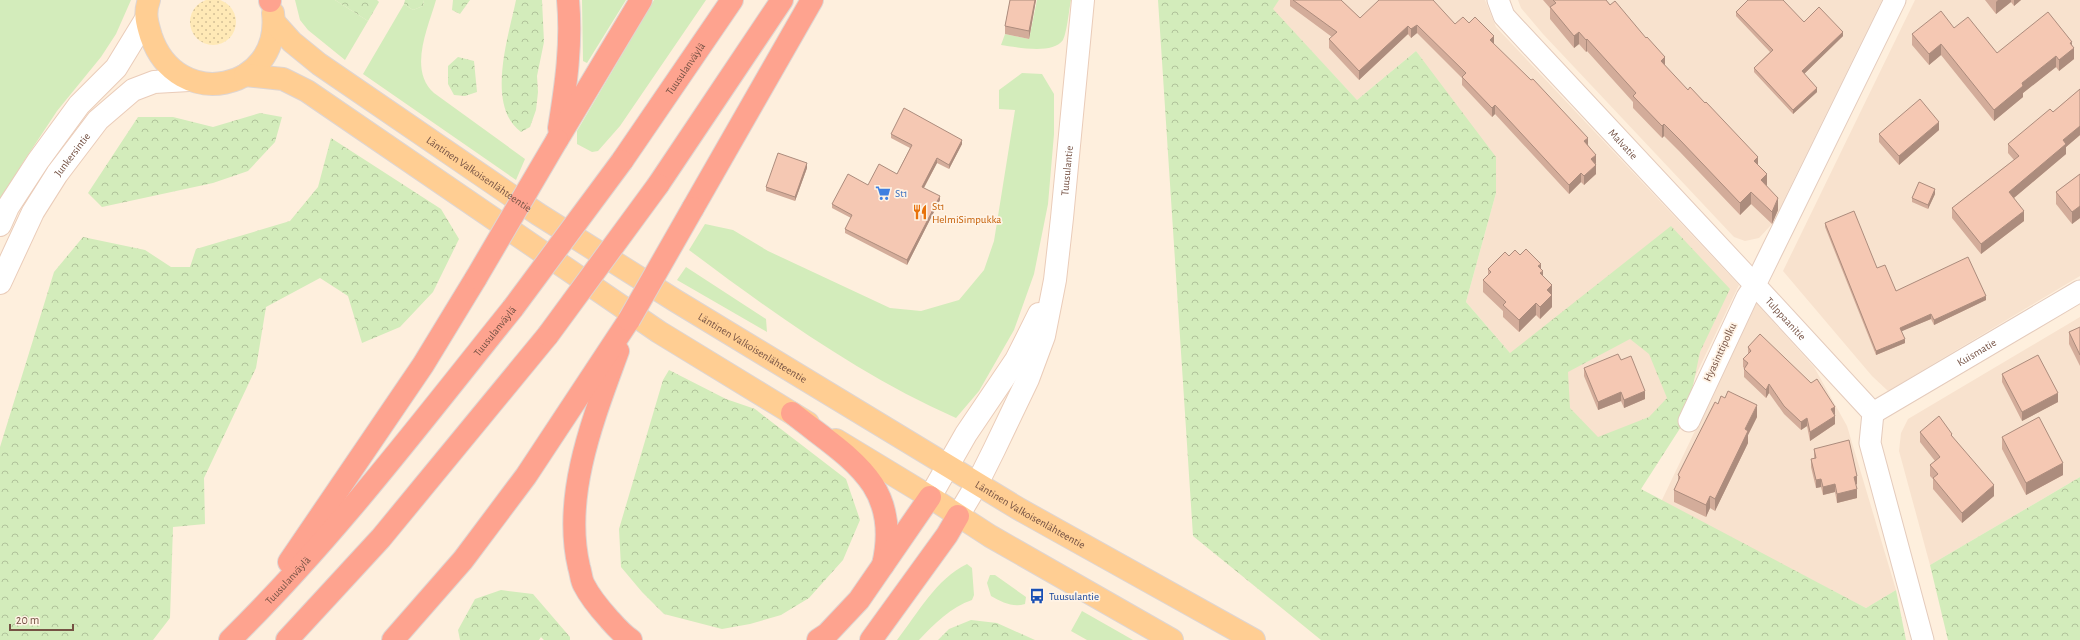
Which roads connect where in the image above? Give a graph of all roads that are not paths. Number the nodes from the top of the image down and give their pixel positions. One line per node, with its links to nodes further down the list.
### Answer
1 (568, 0): 15 (highway)
2 (641, 0): 15 (highway)
3 (732, 0): 30 (highway, Tuusulanväylä, bridge)
4 (782, 0): 32 (highway, bridge)
5 (812, 0): 21 (highway, bridge)
6 (1083, 0): 12 (main road, Tuusulantie)
7 (1097, 0): 12 (main road, Tuusulantie)
8 (1498, 0): 19 (street, Malvatie)
9 (1895, 0): 19 (street)
10 (271, 6): 13 (main road); 25 (main road, Läntinen Valkoisenlähteentie)
11 (147, 9): 14 (main road); 16 (main road)
12 (1078, 61): 17 (main road, Tuusulantie)
13 (245, 75): 14 (main road); 22 (main road)
14 (189, 80): 18 (main road, Junkersintie)
15 (557, 140): 30 (highway, bridge)
16 (0, 225)
17 (1055, 280): 25 (main road, Tuusulantie); 26 (main road, Tuusulantie)
18 (0, 283)
19 (1755, 285): 23 (street, Tulppaanitie); 24 (street, Hyasinttipolku)
20 (2080, 291): 23 (street, Kuismatie)
21 (605, 367): 33 (highway); 34 (highway)
22 (792, 413): 27 (main road); 29 (highway)
23 (1873, 414): 39 (street)
24 (1689, 421)
25 (948, 466): 26 (main road, Läntinen Valkoisenlähteentie); 27 (main road, Tuusulantie)
26 (977, 484): 28 (main road, Tuusulantie); 38 (main road, Läntinen Valkoisenlähteentie)
27 (930, 496): 28 (main road); 29 (highway)
28 (958, 516): 36 (highway); 37 (main road)
29 (883, 565): 35 (highway)
30 (253, 617): 31 (highway, Tuusulanväylä)
31 (230, 640)
32 (287, 640)
33 (394, 640)
34 (631, 640)
35 (818, 640)
36 (871, 640)
37 (1172, 640)
38 (1254, 640)
39 (1923, 640)

